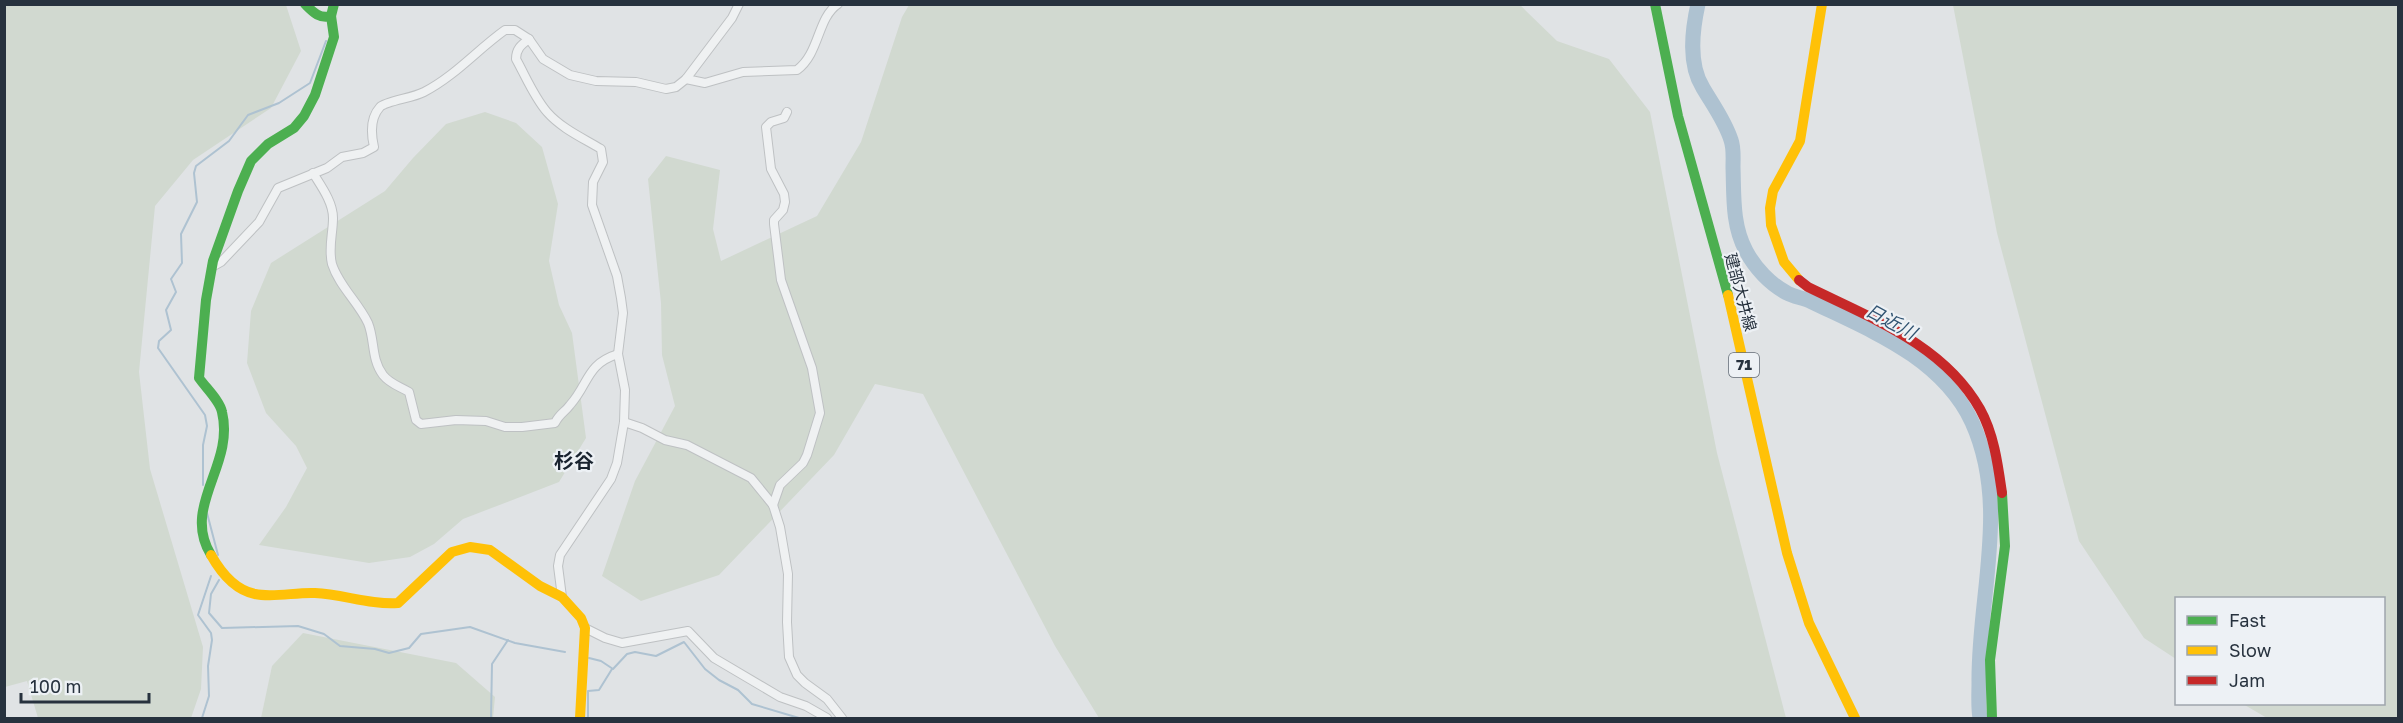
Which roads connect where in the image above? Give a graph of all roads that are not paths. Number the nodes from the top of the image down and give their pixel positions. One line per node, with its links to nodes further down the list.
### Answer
1 (305, 4): 7 (street)
2 (334, 4): 7 (street)
3 (739, 4): 9 (street)
4 (837, 4): 9 (street)
5 (1655, 4): 21 (street, 建部大井線 / 71)
6 (1822, 4): 22 (street)
7 (331, 16): 12 (street)
8 (529, 39): 9 (street); 11 (street); 13 (street)
9 (686, 79)
10 (787, 112): 15 (street)
11 (313, 172): 12 (street); 13 (street)
12 (212, 267): 16 (street)
13 (618, 354): 14 (street)
14 (624, 422): 15 (street); 16 (street)
15 (773, 505): 20 (street)
16 (562, 597): 17 (street)
17 (585, 628): 18 (street); 19 (street)
18 (580, 718)
19 (827, 718)
20 (842, 718)
21 (1855, 718)
22 (1992, 718)

